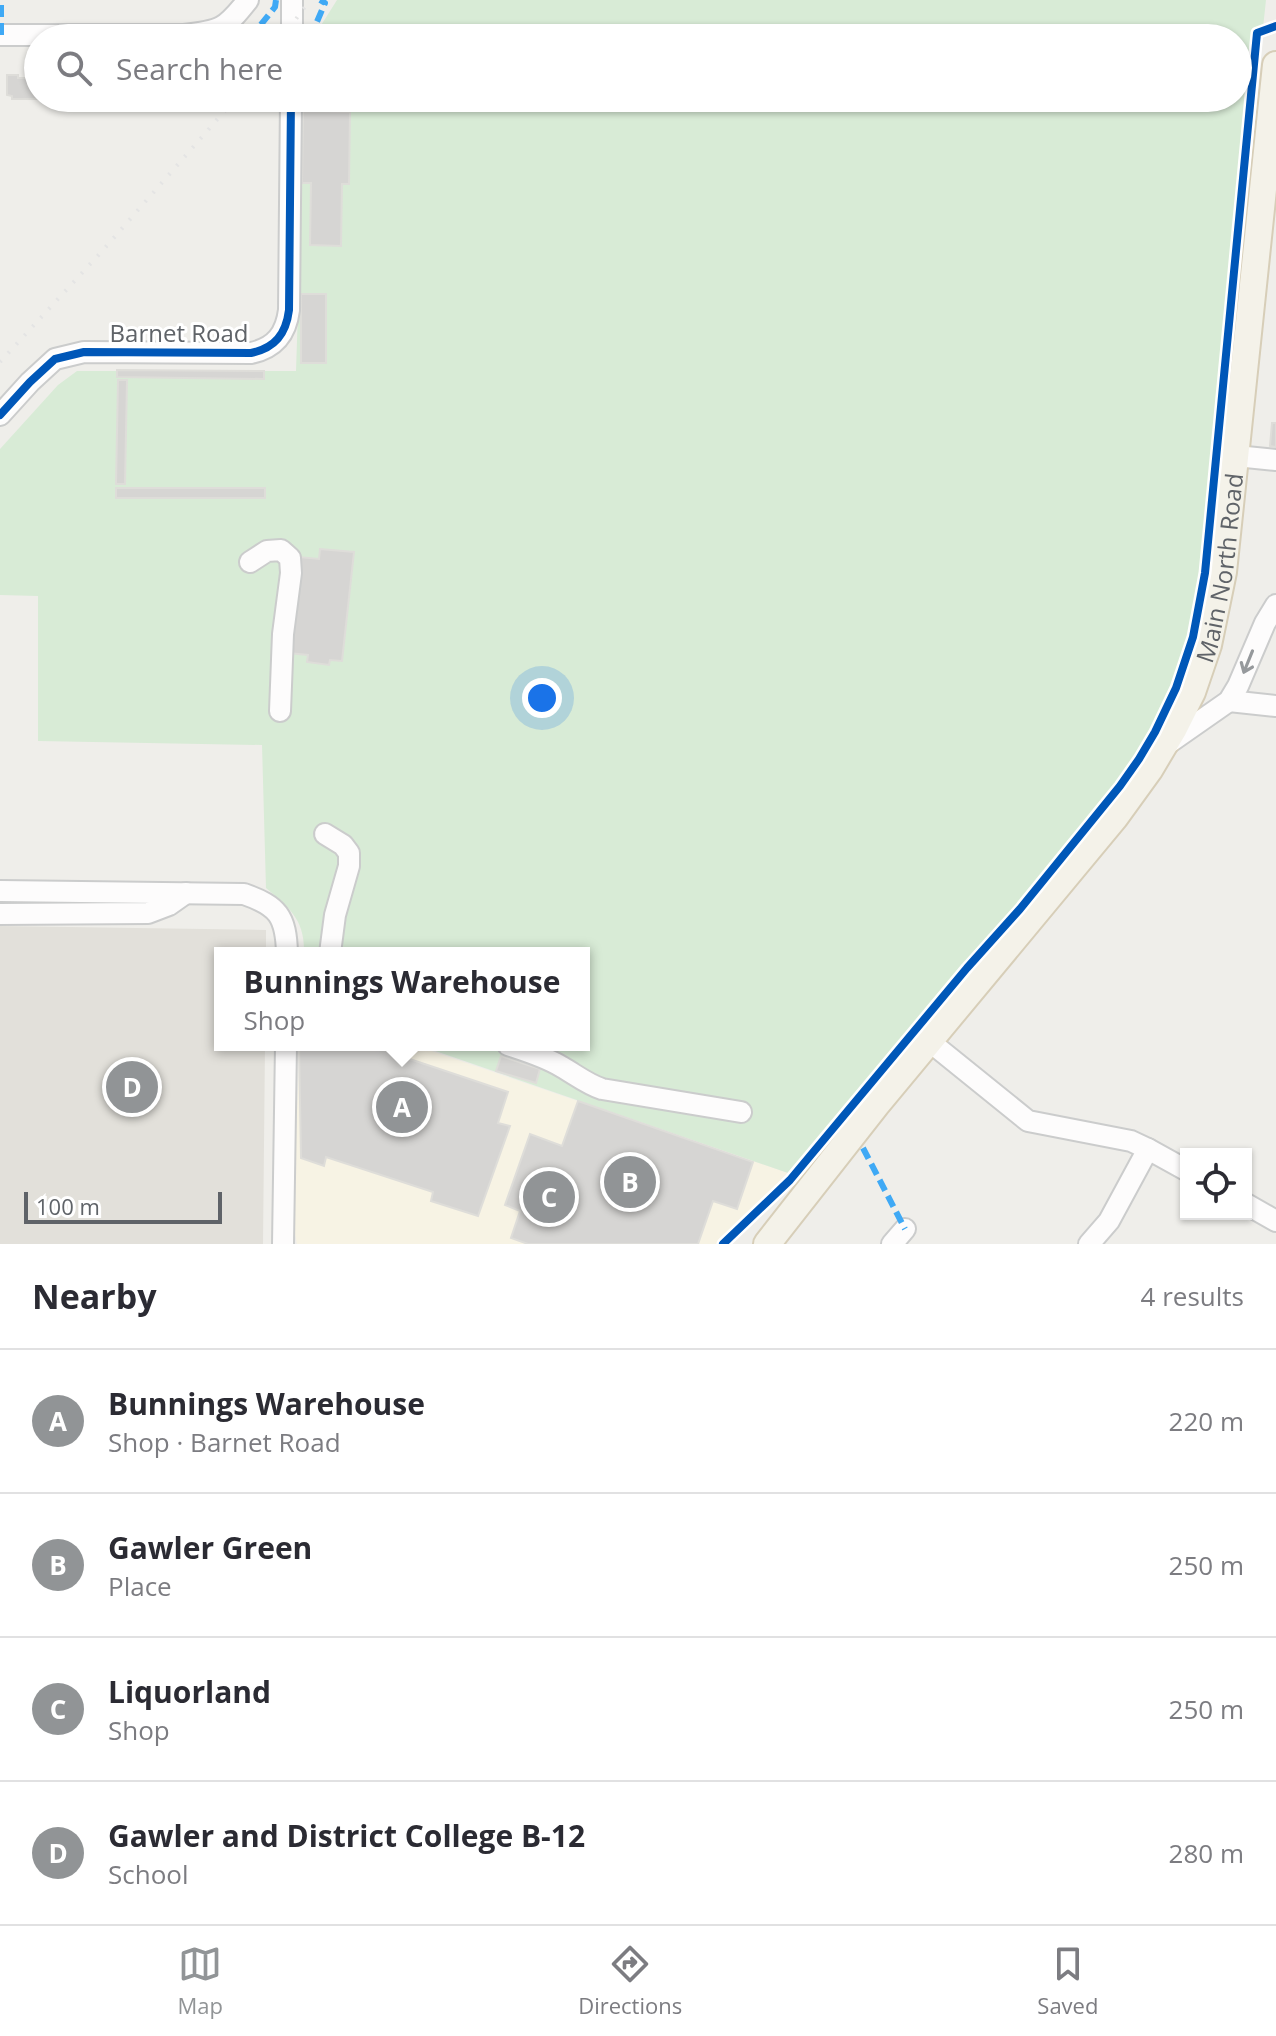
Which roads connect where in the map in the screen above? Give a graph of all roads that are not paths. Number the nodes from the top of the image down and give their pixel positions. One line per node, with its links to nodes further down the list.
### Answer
1 (248, 0): 3 (street)
2 (292, 0): 4 (street)
3 (227, 24)
4 (292, 24)
5 (0, 35): 6 (street)
6 (24, 35)
7 (1276, 65): 10 (main road, Main North Road)
8 (291, 112): 9 (street, Barnet Road)
9 (0, 415)
10 (1236, 456): 11 (street); 17 (main road, Main North Road)
11 (1276, 460)
12 (250, 562): 16 (street)
13 (1270, 614): 14 (street, one-way to 14)
14 (1229, 701): 15 (street); 17 (street)
15 (1276, 706)
16 (280, 711)
17 (1163, 747): 24 (main road, Main North Road)
18 (325, 834): 23 (street)
19 (0, 891): 20 (street)
20 (186, 893): 21 (street); 22 (street)
21 (0, 914)
22 (286, 947)
23 (331, 947)
24 (929, 1041): 27 (main road, Main North Road); 29 (street)
25 (286, 1051): 33 (street)
26 (525, 1051): 28 (street)
27 (876, 1105): 34 (main road, Main North Road); 35 (main road, Main North Road)
28 (741, 1112)
29 (1148, 1149): 30 (street); 36 (street)
30 (1180, 1167)
31 (1252, 1207): 32 (street)
32 (1276, 1221)
33 (283, 1244)
34 (747, 1244)
35 (767, 1244)
36 (1089, 1244)

